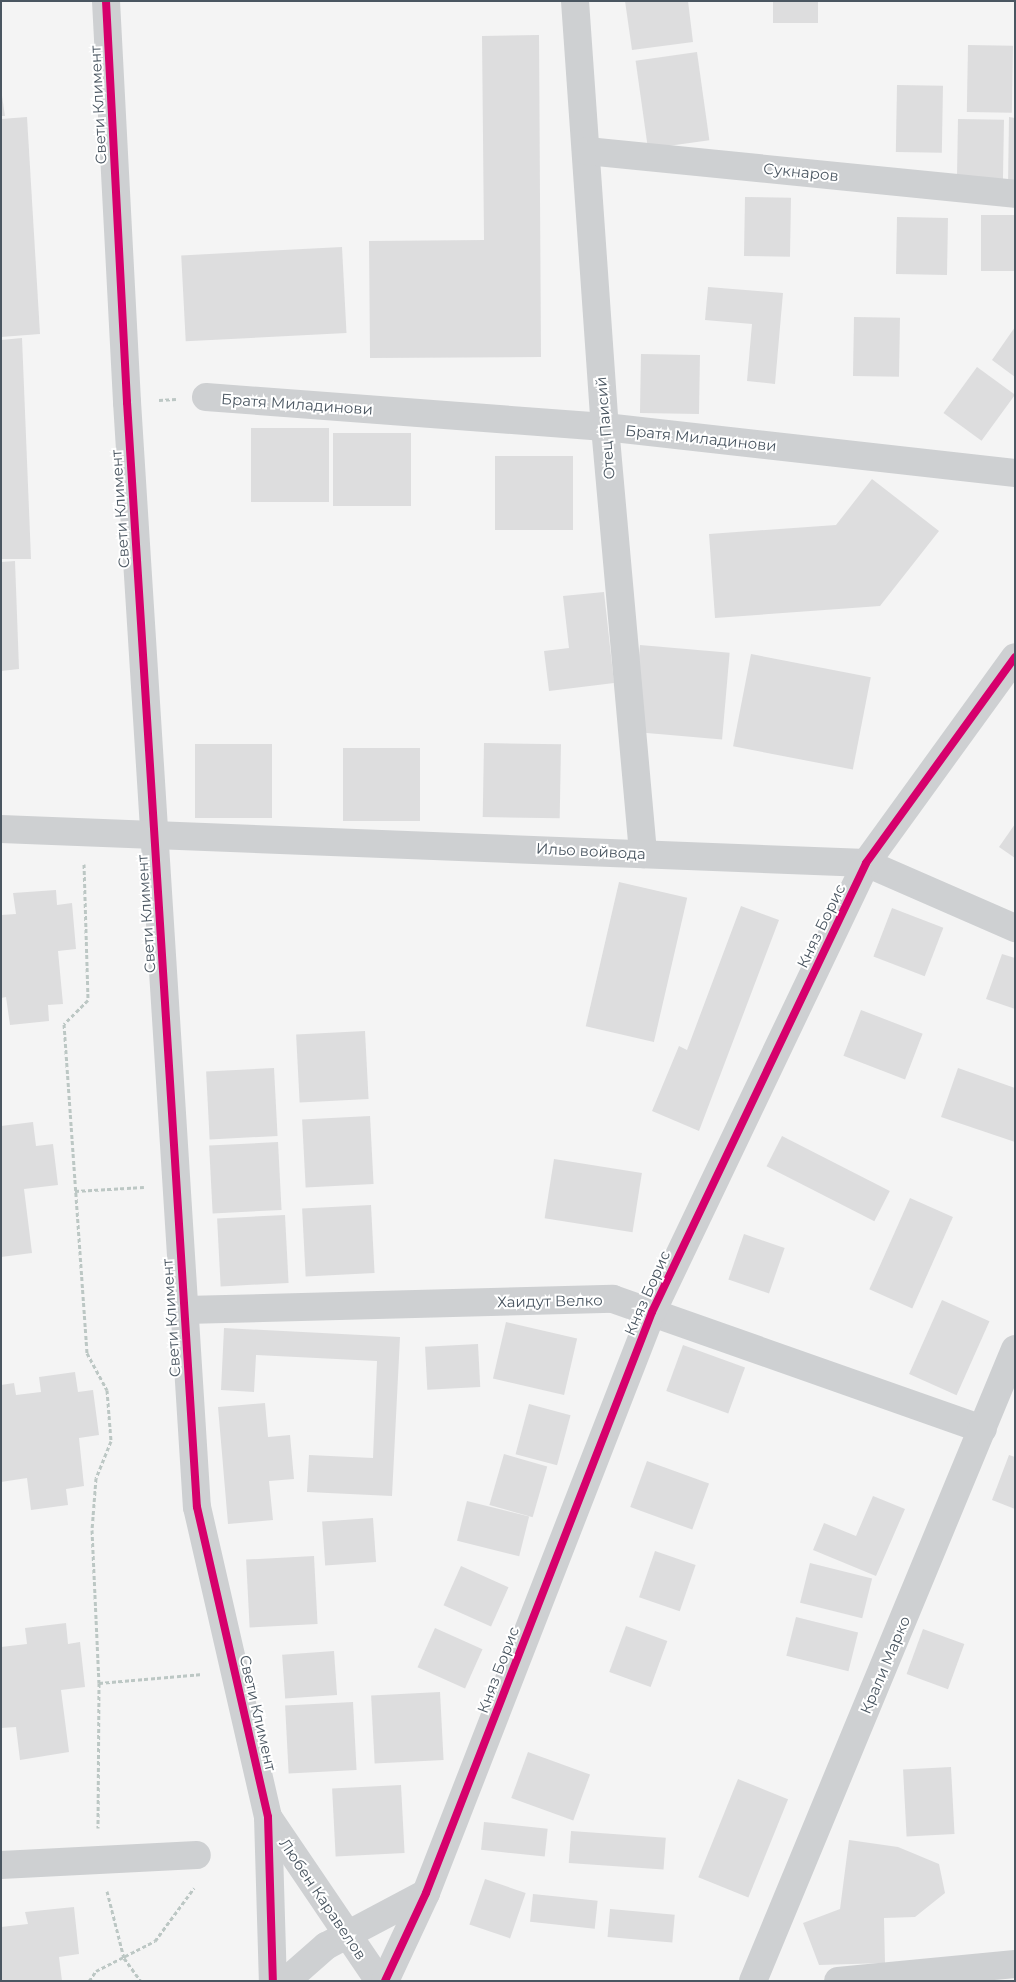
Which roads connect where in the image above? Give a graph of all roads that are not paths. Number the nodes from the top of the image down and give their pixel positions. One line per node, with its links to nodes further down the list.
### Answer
1 (106, 1): 10 (street, Свети Климент)
2 (575, 1): 3 (street, Отец Паисий)
3 (587, 151): 4 (street, Сукнаров); 6 (street, Отец Паисий)
4 (1015, 194)
5 (206, 397): 6 (street, Братя Миладинови)
6 (604, 427): 7 (street, Братя Миладинови); 11 (street, Отец Паисий)
7 (1015, 473)
8 (1015, 656): 12 (street, Княз Борис)
9 (1, 830): 10 (street, Ильо войвода)
10 (155, 832): 11 (street, Ильо войвода); 14 (street, Свети Климент)
11 (643, 854): 12 (street, Ильо войвода)
12 (866, 863): 13 (street, Ильо войвода); 15 (street, Княз Борис)
13 (1015, 928)
14 (185, 1310): 15 (street, Хаидут Велко); 18 (street, Свети Климент)
15 (652, 1312): 17 (street, Хаидут Велко); 21 (street, Княз Борис)
16 (1015, 1349): 17 (street, Крали Марко)
17 (983, 1429): 28 (street, Крали Марко)
18 (268, 1817): 22 (street, Любен Каравелов); 24 (street)
19 (197, 1855): 20 (street)
20 (1, 1865)
21 (426, 1893): 22 (street); 27 (street, Княз Борис)
22 (347, 1935): 25 (street); 26 (street, Любен Каравелов)
23 (1015, 1964): 29 (street)
24 (273, 1981)
25 (286, 1981)
26 (379, 1981)
27 (385, 1981)
28 (753, 1981)
29 (838, 1981)

